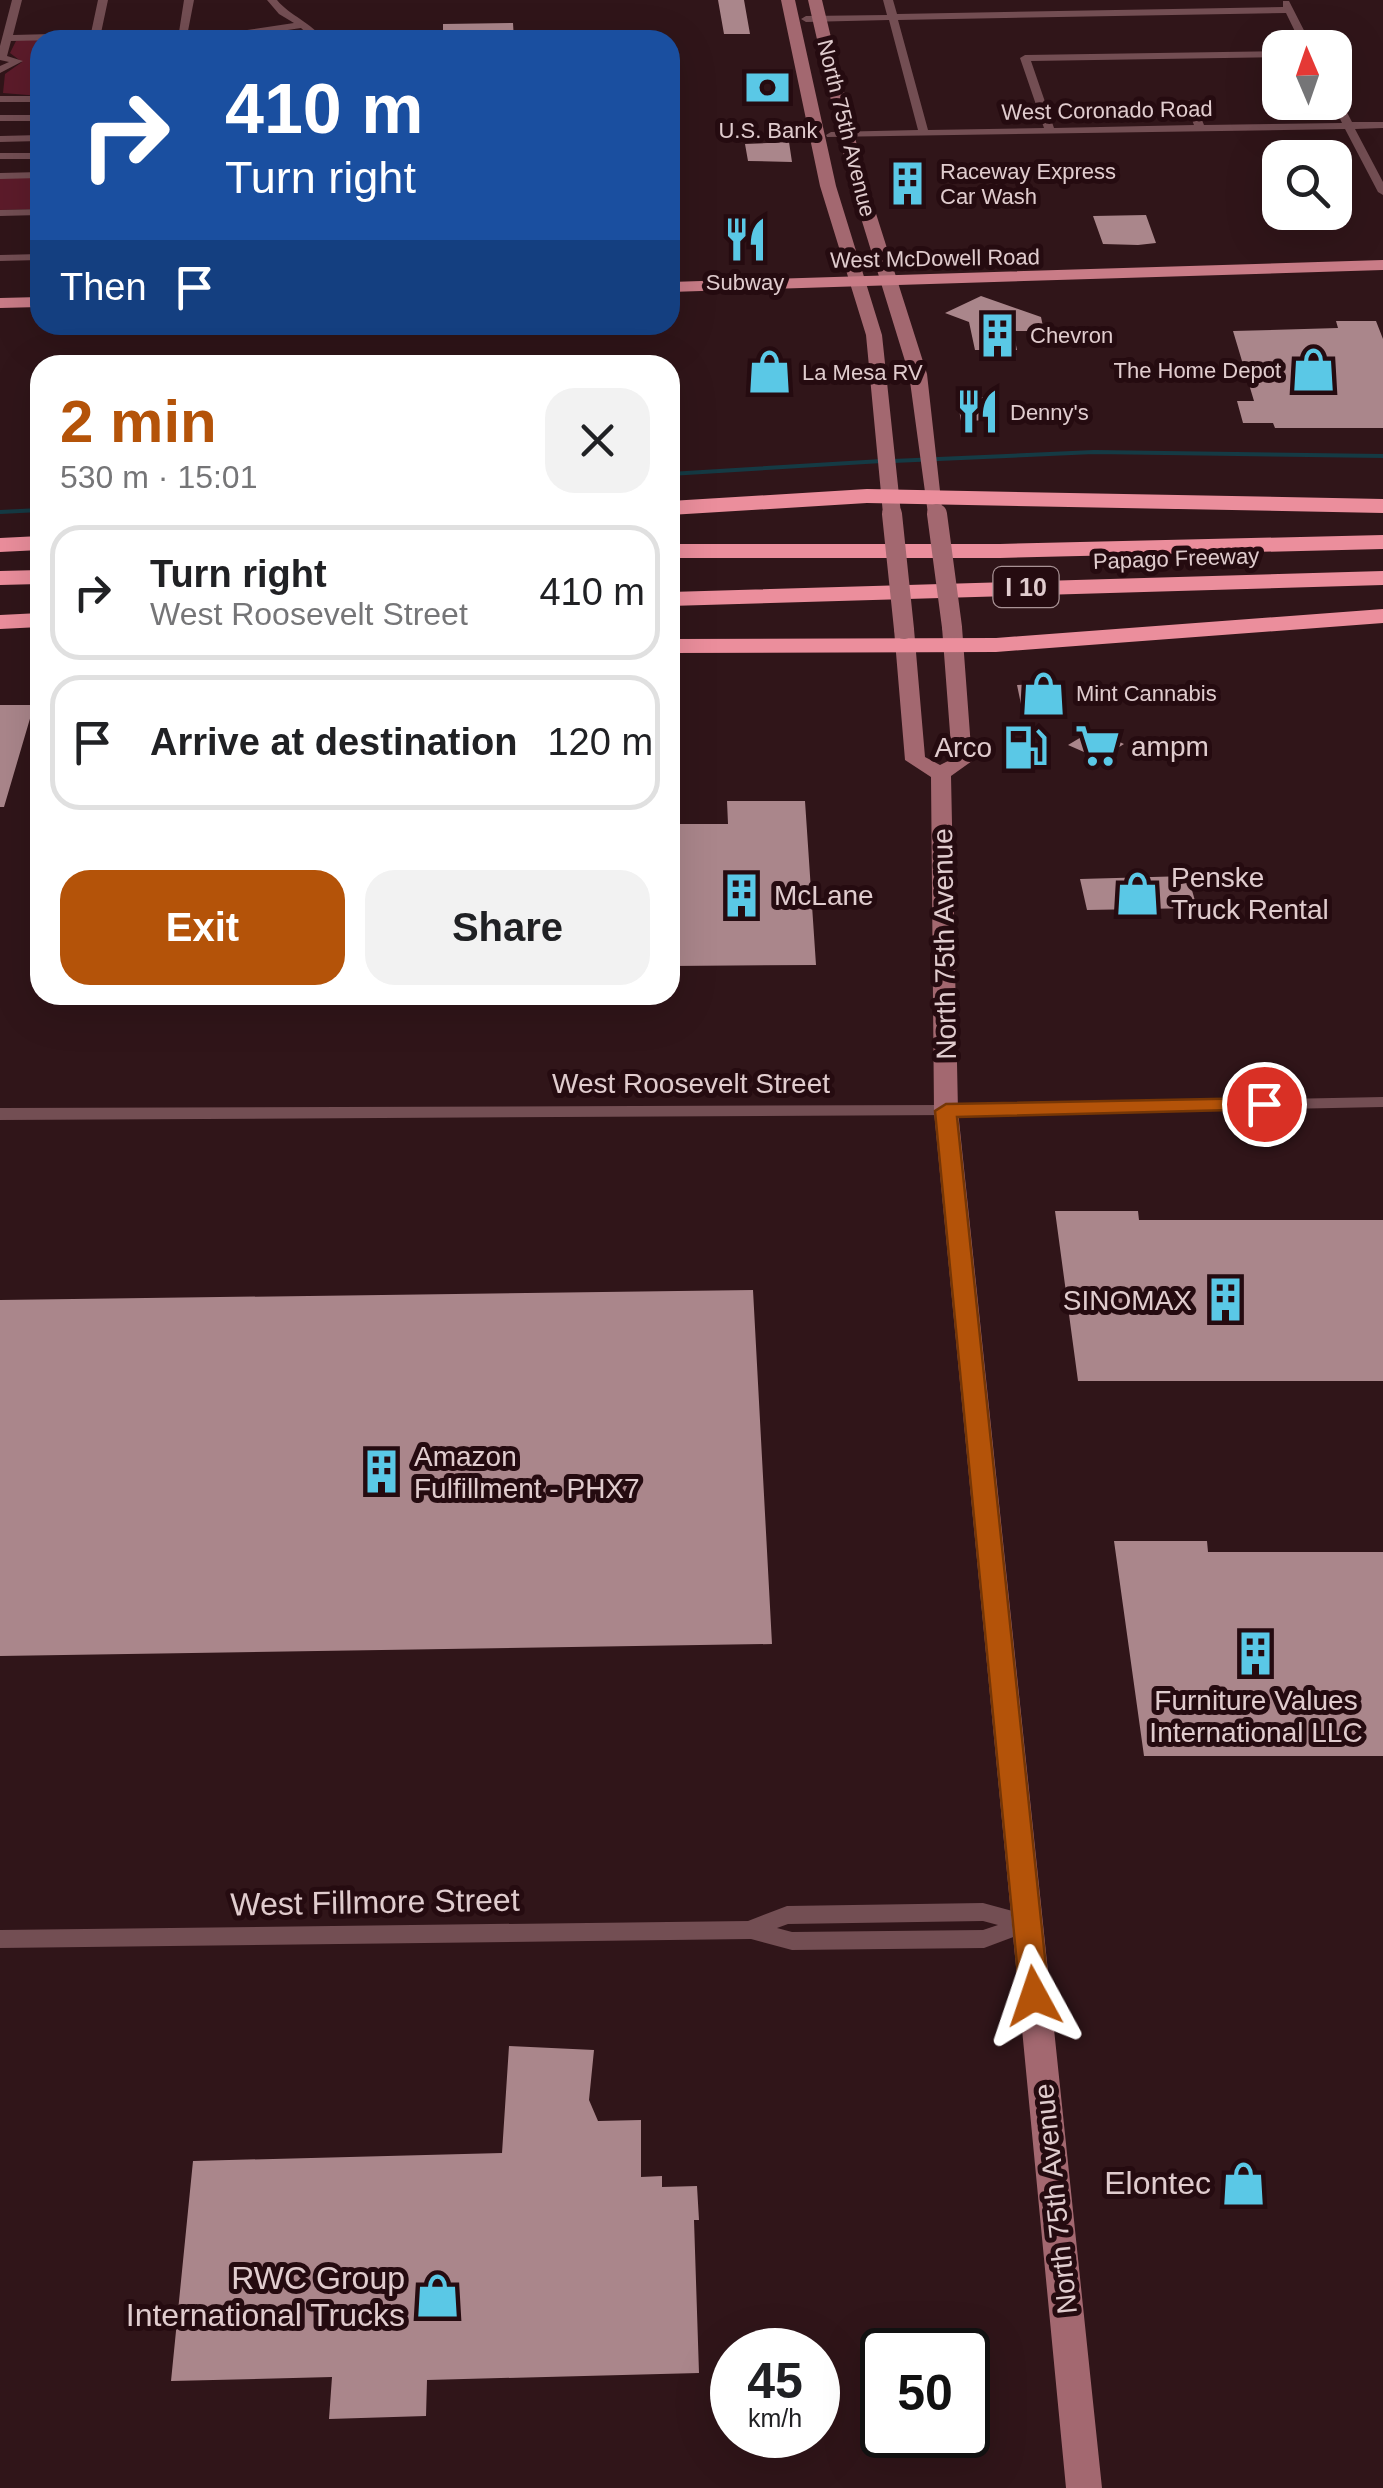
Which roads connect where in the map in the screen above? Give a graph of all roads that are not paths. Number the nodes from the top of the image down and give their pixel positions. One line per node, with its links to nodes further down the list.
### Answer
1 (18, 0): 18 (street)
2 (103, 0): 12 (street)
3 (189, 0): 13 (street)
4 (272, 0): 11 (street)
5 (788, 0): 47 (main road, North 75th Avenue)
6 (816, 0): 10 (main road, North 75th Avenue)
7 (888, 0): 9 (street)
8 (1287, 5): 9 (street); 16 (street)
9 (893, 17): 10 (street); 32 (street)
10 (813, 18): 33 (main road, North 75th Avenue)
11 (302, 25): 14 (street); 15 (street)
12 (97, 30)
13 (184, 30)
14 (277, 30)
15 (308, 30)
16 (1299, 30)
17 (30, 37): 18 (street)
18 (7, 38): 20 (street)
19 (1262, 54): 31 (street)
20 (1, 57): 21 (street)
21 (0, 70)
22 (0, 99): 23 (street)
23 (30, 99)
24 (1190, 103): 30 (street)
25 (0, 118): 26 (street)
26 (30, 118)
27 (1346, 120): 28 (street)
28 (1349, 125): 29 (street, West Coronado Road); 30 (street, West Coronado Road); 40 (street)
29 (1383, 125)
30 (1200, 128): 31 (street, West Coronado Road)
31 (1050, 131): 32 (street, West Coronado Road)
32 (924, 133): 33 (street, West Coronado Road)
33 (838, 135): 48 (main road, North 75th Avenue)
34 (0, 138): 35 (street)
35 (30, 138)
36 (0, 156): 37 (street)
37 (30, 156)
38 (30, 175): 39 (street)
39 (0, 176)
40 (1383, 192)
41 (30, 212): 42 (street)
42 (0, 213)
43 (0, 258): 44 (street)
44 (30, 258)
45 (1383, 265): 48 (main road, West McDowell Road)
46 (680, 275): 47 (main road, West McDowell Road)
47 (858, 276): 48 (main road, West McDowell Road); 49 (main road, West McDowell Road); 54 (main road, North 75th Avenue)
48 (889, 276): 55 (main road, North 75th Avenue)
49 (680, 286)
50 (30, 291): 51 (main road)
51 (0, 292)
52 (30, 302): 53 (main road)
53 (0, 303)
54 (880, 388): 55 (main road); 56 (main road, North 75th Avenue)
55 (927, 446): 57 (main road, North 75th Avenue)
56 (892, 505): 57 (highway); 59 (highway); 77 (main road, North 75th Avenue, bridge)
57 (936, 505): 58 (highway); 75 (main road, North 75th Avenue, bridge)
58 (1383, 506)
59 (680, 508)
60 (1383, 542): 63 (highway, Papago Freeway / I 10)
61 (30, 544): 62 (highway)
62 (0, 545)
63 (680, 552)
64 (0, 560): 65 (highway)
65 (30, 560)
66 (30, 577): 67 (highway)
67 (0, 578)
68 (1383, 578): 69 (highway, Papago Freeway / I 10)
69 (680, 599)
70 (0, 602): 71 (highway)
71 (30, 602)
72 (1383, 616): 75 (highway)
73 (30, 620): 74 (highway)
74 (0, 622)
75 (952, 637): 77 (highway); 80 (main road, North 75th Avenue)
76 (0, 638): 78 (highway)
77 (905, 638): 79 (highway); 80 (main road, North 75th Avenue)
78 (30, 639)
79 (680, 646)
80 (941, 774): 82 (main road, North 75th Avenue)
81 (1383, 1102): 82 (street, West Roosevelt Street)
82 (946, 1111): 83 (street, West Roosevelt Street); 85 (main road, North 75th Avenue)
83 (0, 1114)
84 (872, 1914): 85 (street, West Fillmore Street); 86 (street, West Fillmore Street); 88 (street)
85 (1027, 1923): 88 (street, West Fillmore Street); 89 (main road, North 75th Avenue)
86 (751, 1930): 87 (street, West Fillmore Street); 88 (street, West Fillmore Street)
87 (0, 1939)
88 (872, 1940)
89 (1084, 2488)

